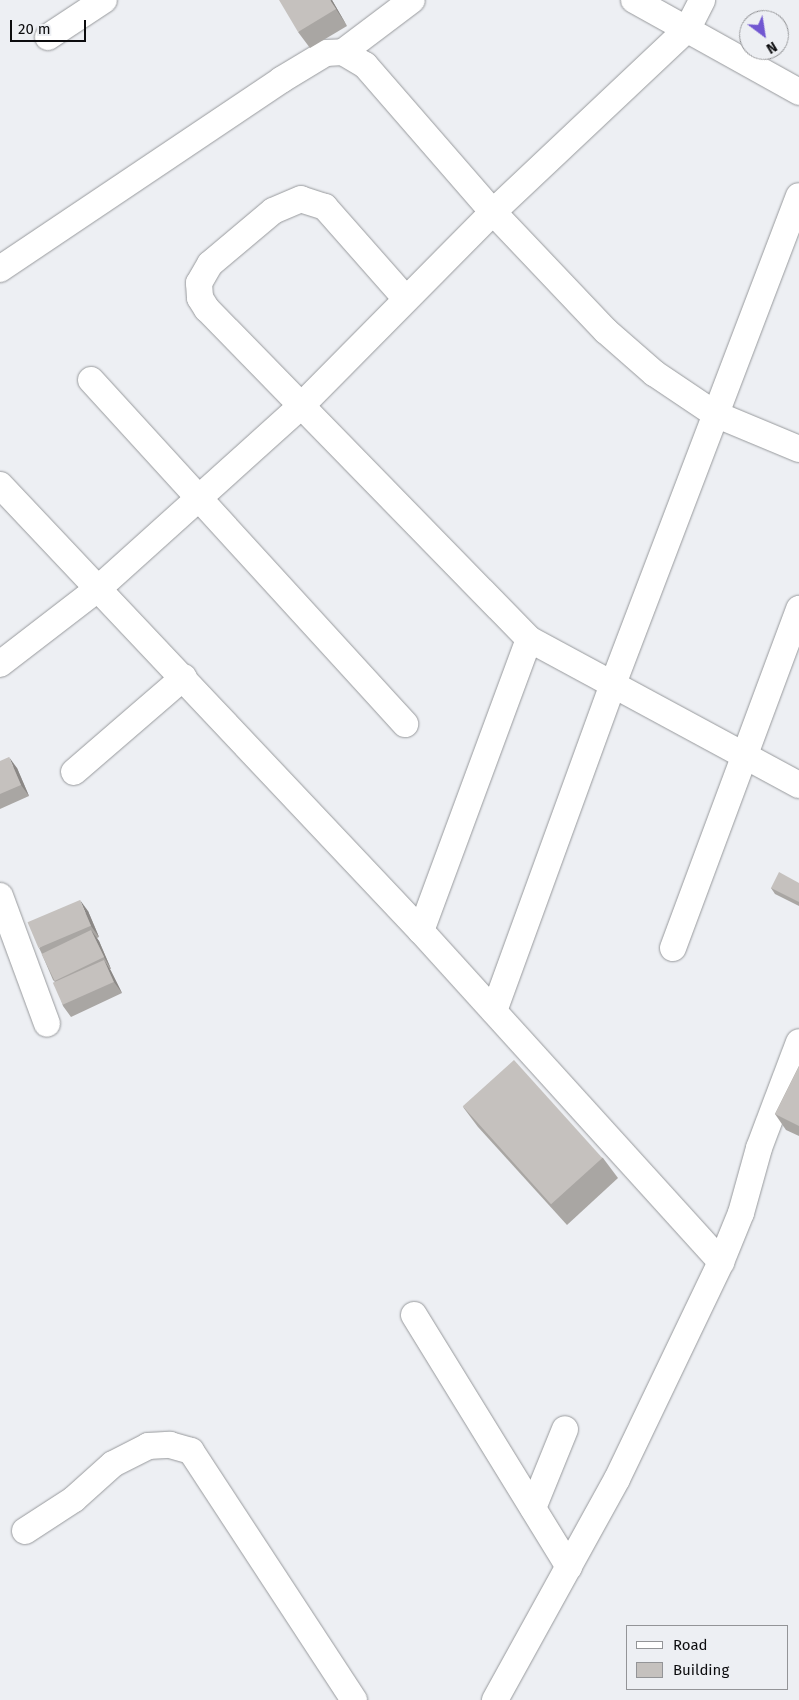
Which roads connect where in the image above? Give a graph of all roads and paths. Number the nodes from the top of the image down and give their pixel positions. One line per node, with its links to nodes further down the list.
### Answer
1 (104, 0): 6 (street)
2 (412, 0): 7 (street)
3 (634, 0): 5 (street)
4 (702, 0): 5 (street)
5 (688, 28): 8 (street); 10 (street)
6 (48, 37)
7 (343, 52): 10 (street); 11 (street)
8 (799, 92)
9 (799, 196): 15 (street)
10 (493, 212): 12 (street); 15 (street)
11 (0, 269)
12 (406, 299): 14 (street); 14 (street)
13 (91, 380): 18 (street)
14 (300, 407): 18 (street); 21 (street)
15 (715, 414): 16 (street); 24 (street)
16 (799, 449)
17 (0, 485): 19 (street)
18 (200, 496): 19 (street); 25 (street)
19 (100, 587): 22 (street); 23 (street)
20 (799, 609): 26 (street)
21 (529, 639): 24 (street); 30 (street)
22 (0, 664)
23 (184, 677): 27 (street); 30 (street)
24 (613, 684): 26 (street); 32 (street)
25 (406, 724)
26 (746, 756): 28 (street); 31 (street)
27 (74, 772)
28 (799, 785)
29 (0, 896): 33 (street)
30 (421, 932): 32 (street)
31 (673, 948)
32 (494, 1012): 35 (street)
33 (48, 1024)
34 (799, 1042): 35 (street)
35 (721, 1262): 40 (street)
36 (414, 1315): 38 (street)
37 (565, 1429): 38 (street)
38 (533, 1508): 40 (street)
39 (25, 1531): 41 (street)
40 (569, 1567): 42 (street)
41 (354, 1700)
42 (495, 1700)

